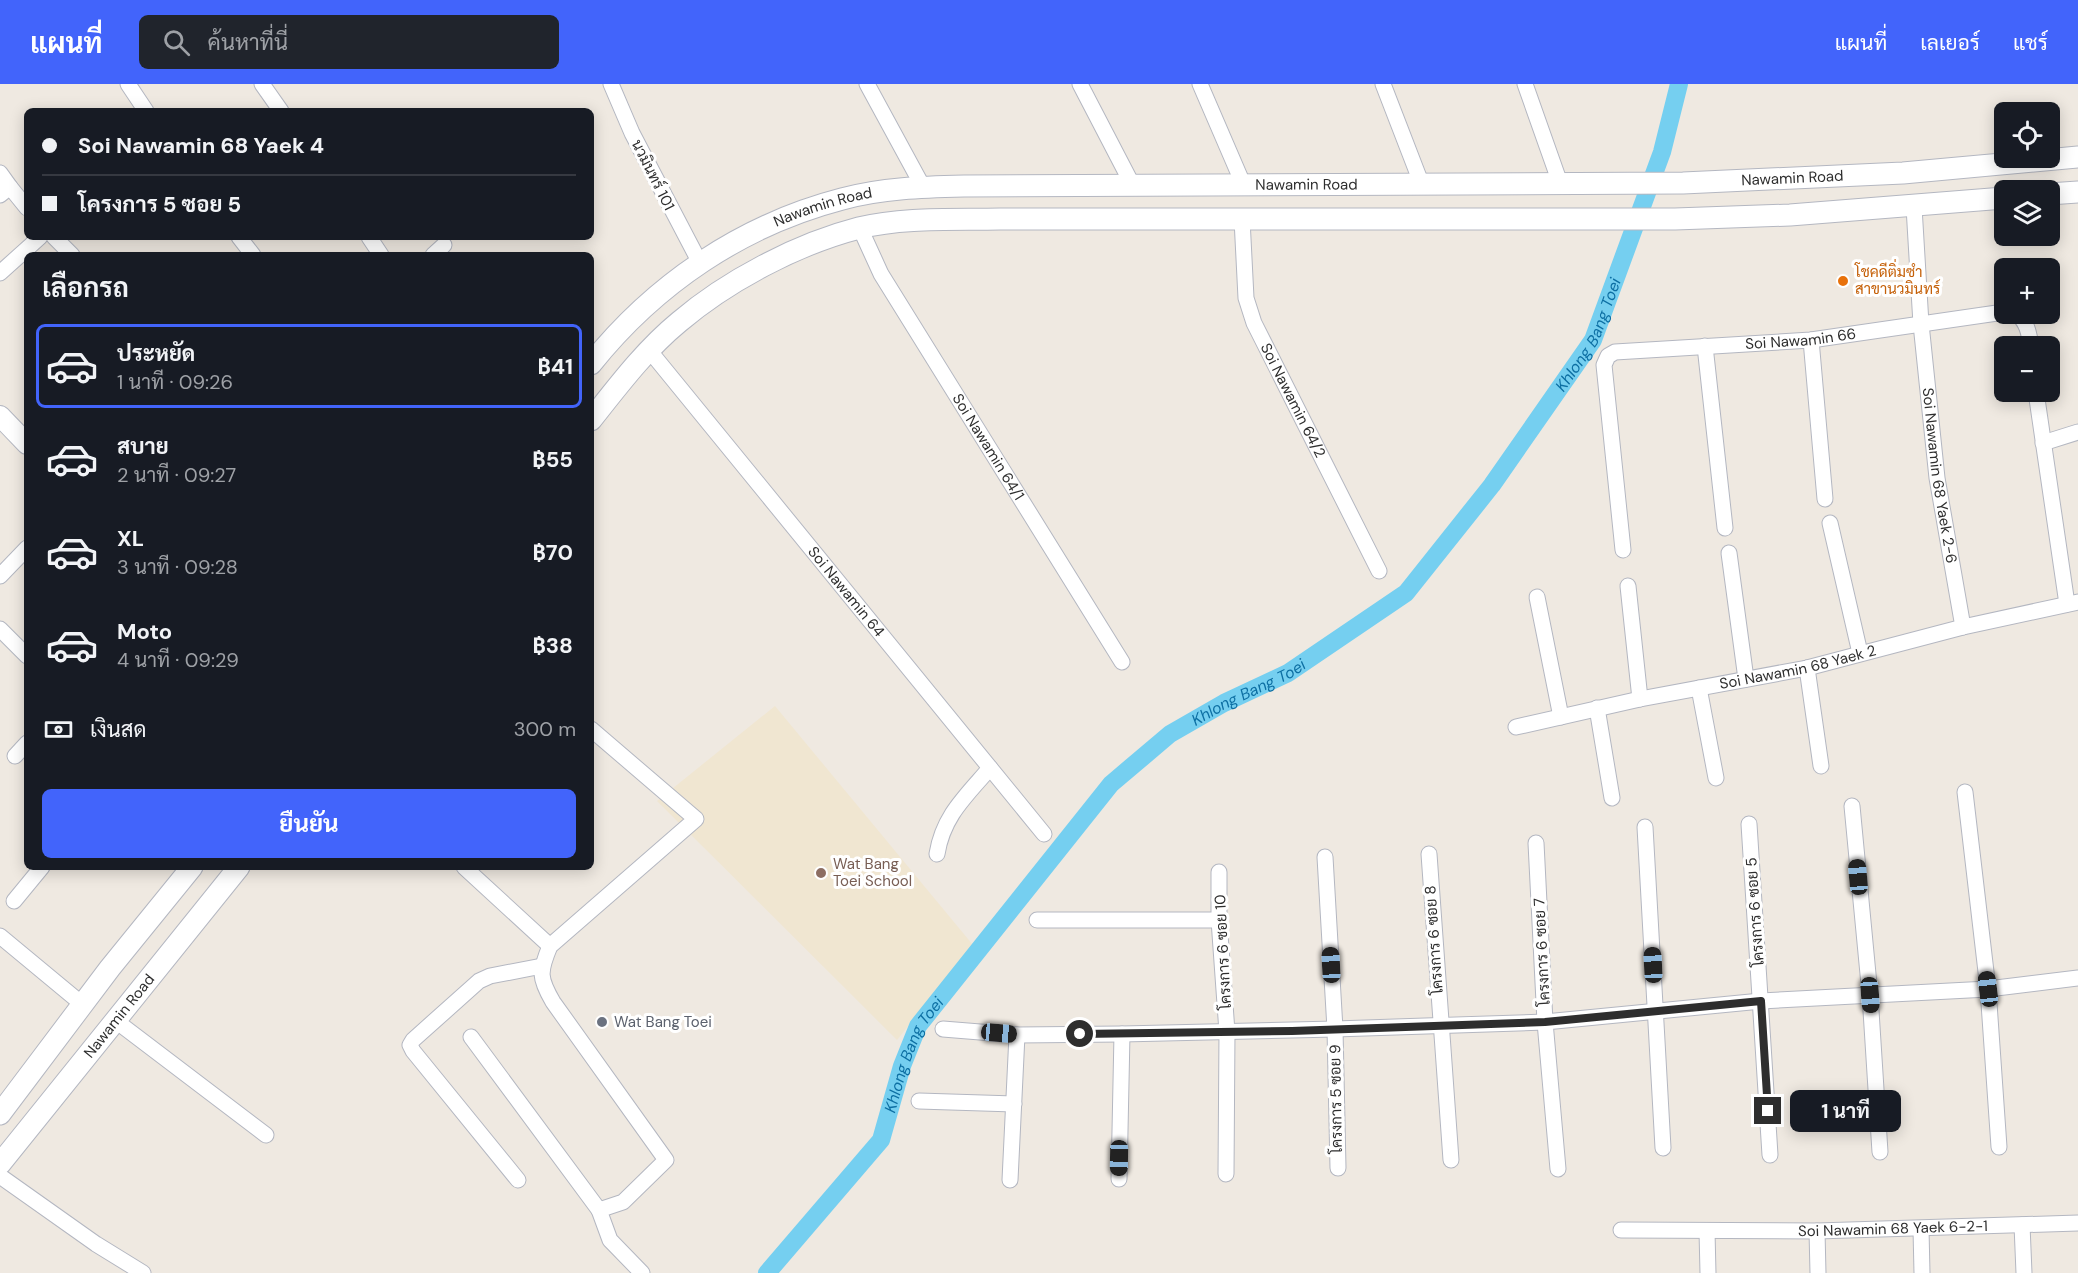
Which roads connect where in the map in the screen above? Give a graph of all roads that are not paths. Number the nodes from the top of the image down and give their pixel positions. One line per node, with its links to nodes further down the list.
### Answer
1 (128, 84): 9 (street)
2 (611, 84): 31 (street, นวมินทร์ 101)
3 (867, 84): 17 (street)
4 (1080, 84): 15 (street)
5 (1200, 84): 16 (street)
6 (1383, 84): 14 (street)
7 (1525, 84): 13 (street)
8 (267, 86): 10 (street)
9 (144, 108)
10 (279, 108)
11 (2078, 157): 13 (main road, Nawamin Road)
12 (0, 173): 18 (street)
13 (1560, 183): 14 (main road, Nawamin Road)
14 (1422, 185): 16 (main road, Nawamin Road)
15 (1133, 186): 16 (main road, Nawamin Road); 17 (main road, Nawamin Road)
16 (1244, 186)
17 (922, 187): 31 (main road, Nawamin Road)
18 (5, 191): 22 (street)
19 (2078, 192): 20 (main road)
20 (2060, 193)
21 (1994, 199): 23 (main road, Nawamin Road)
22 (24, 206)
23 (1914, 207): 24 (main road, Nawamin Road); 34 (street, Soi Nawamin 68 Yaek 2-6)
24 (1242, 219): 25 (main road, Nawamin Road); 51 (street, Soi Nawamin 64/2)
25 (860, 228): 37 (main road, Nawamin Road); 60 (street, Soi Nawamin 64/1)
26 (37, 240): 32 (street)
27 (57, 240): 29 (street)
28 (241, 240): 30 (street)
29 (69, 252)
30 (251, 252)
31 (700, 263): 38 (main road, Nawamin Road)
32 (0, 273)
33 (1994, 313): 34 (street, Soi Nawamin 66)
34 (1921, 324): 35 (street, Soi Nawamin 66); 56 (street, Soi Nawamin 68 Yaek 2-6)
35 (1811, 340): 36 (street, Soi Nawamin 66); 45 (street)
36 (1705, 346): 47 (street); 48 (street, Soi Nawamin 66)
37 (649, 350): 41 (main road, Nawamin Road); 72 (street, Soi Nawamin 64)
38 (594, 360)
39 (2037, 402): 44 (street)
40 (0, 416): 43 (street)
41 (594, 416)
42 (2078, 432): 44 (street)
43 (24, 441)
44 (2043, 443): 55 (street)
45 (1825, 499)
46 (1830, 523): 59 (street)
47 (1725, 528)
48 (1623, 550)
49 (24, 551): 52 (street)
50 (1729, 553): 62 (street)
51 (1379, 571)
52 (0, 576)
53 (1628, 586): 64 (street)
54 (1537, 597): 66 (street)
55 (2072, 603): 56 (street, Soi Nawamin 68 Yaek 2)
56 (1963, 627): 59 (street, Soi Nawamin 68 Yaek 2)
57 (0, 629): 58 (street)
58 (24, 653)
59 (1860, 653): 61 (street, Soi Nawamin 68 Yaek 2)
60 (1122, 662)
61 (1808, 668): 62 (street, Soi Nawamin 68 Yaek 2); 71 (street)
62 (1746, 679): 63 (street, Soi Nawamin 68 Yaek 2)
63 (1699, 688): 64 (street, Soi Nawamin 68 Yaek 2); 73 (street)
64 (1640, 699): 65 (street, Soi Nawamin 68 Yaek 2)
65 (1597, 708): 66 (street, Soi Nawamin 68 Yaek 2); 75 (street)
66 (1561, 717): 67 (street, Soi Nawamin 68 Yaek 2)
67 (1516, 727)
68 (594, 732): 93 (street)
69 (24, 746): 70 (street)
70 (15, 756)
71 (1821, 766)
72 (990, 768): 79 (street, Soi Nawamin 64); 81 (street)
73 (1716, 778)
74 (1965, 792): 96 (street)
75 (1612, 798)
76 (1852, 806): 97 (street)
77 (1749, 824): 98 (street, โครงการ 6 ซอย 5)
78 (1645, 827): 100 (street)
79 (1044, 834)
80 (1536, 843): 102 (street, โครงการ 6 ซอย 7)
81 (937, 854)
82 (1429, 854): 103 (street, โครงการ 6 ซอย 8)
83 (1325, 857): 105 (street, โครงการ 5 ซอย 9)
84 (40, 870): 89 (street)
85 (190, 870): 99 (main road)
86 (237, 870): 101 (main road, Nawamin Road)
87 (467, 870): 93 (street)
88 (1219, 872): 91 (street, โครงการ 6 ซอย 10)
89 (14, 901)
90 (1037, 920): 91 (street)
91 (1219, 921): 106 (street, โครงการ 6 ซอย 10)
92 (0, 936): 99 (street)
93 (550, 946): 94 (street)
94 (542, 966): 125 (street); 127 (street)
95 (2078, 978): 96 (street)
96 (1988, 989): 97 (street); 114 (street)
97 (1870, 995): 98 (street); 116 (street)
98 (1761, 1001): 100 (street); 117 (street, โครงการ 6 ซอย 5)
99 (82, 1004): 112 (main road)
100 (1656, 1011): 102 (street); 115 (street)
101 (116, 1021): 113 (street); 119 (main road, Nawamin Road)
102 (1545, 1022): 103 (street); 121 (street, โครงการ 6 ซอย 7)
103 (1440, 1025): 105 (street); 118 (street, โครงการ 6 ซอย 8)
104 (943, 1029): 108 (street)
105 (1335, 1029): 106 (street); 120 (street, โครงการ 5 ซอย 9)
106 (1227, 1032): 107 (street); 122 (street, โครงการ 6 ซอย 10)
107 (1122, 1034): 108 (street); 124 (street)
108 (1017, 1035): 111 (street)
109 (471, 1037): 127 (street)
110 (919, 1101): 111 (street)
111 (1014, 1104): 126 (street)
112 (0, 1114)
113 (266, 1135)
114 (1999, 1147)
115 (1663, 1148)
116 (1880, 1152)
117 (1770, 1155)
118 (1450, 1160)
119 (0, 1164)
120 (1338, 1168)
121 (1558, 1169)
122 (1226, 1174)
123 (0, 1176): 134 (street)
124 (1119, 1179)
125 (518, 1180)
126 (1010, 1180)
127 (599, 1210): 135 (street)
128 (2078, 1223): 129 (street, Soi Nawamin 68 Yaek 6-2-1)
129 (2022, 1225): 130 (street, Soi Nawamin 68 Yaek 6-2-1); 139 (street)
130 (1921, 1229): 133 (street, Soi Nawamin 68 Yaek 6-2-1); 138 (street)
131 (1621, 1230): 132 (street, Soi Nawamin 68 Yaek 6-2-1)
132 (1707, 1231): 133 (street, Soi Nawamin 68 Yaek 6-2-1); 136 (street)
133 (1817, 1231): 137 (street)
134 (143, 1273)
135 (642, 1273)
136 (1708, 1273)
137 (1818, 1273)
138 (1922, 1273)
139 (2024, 1273)

